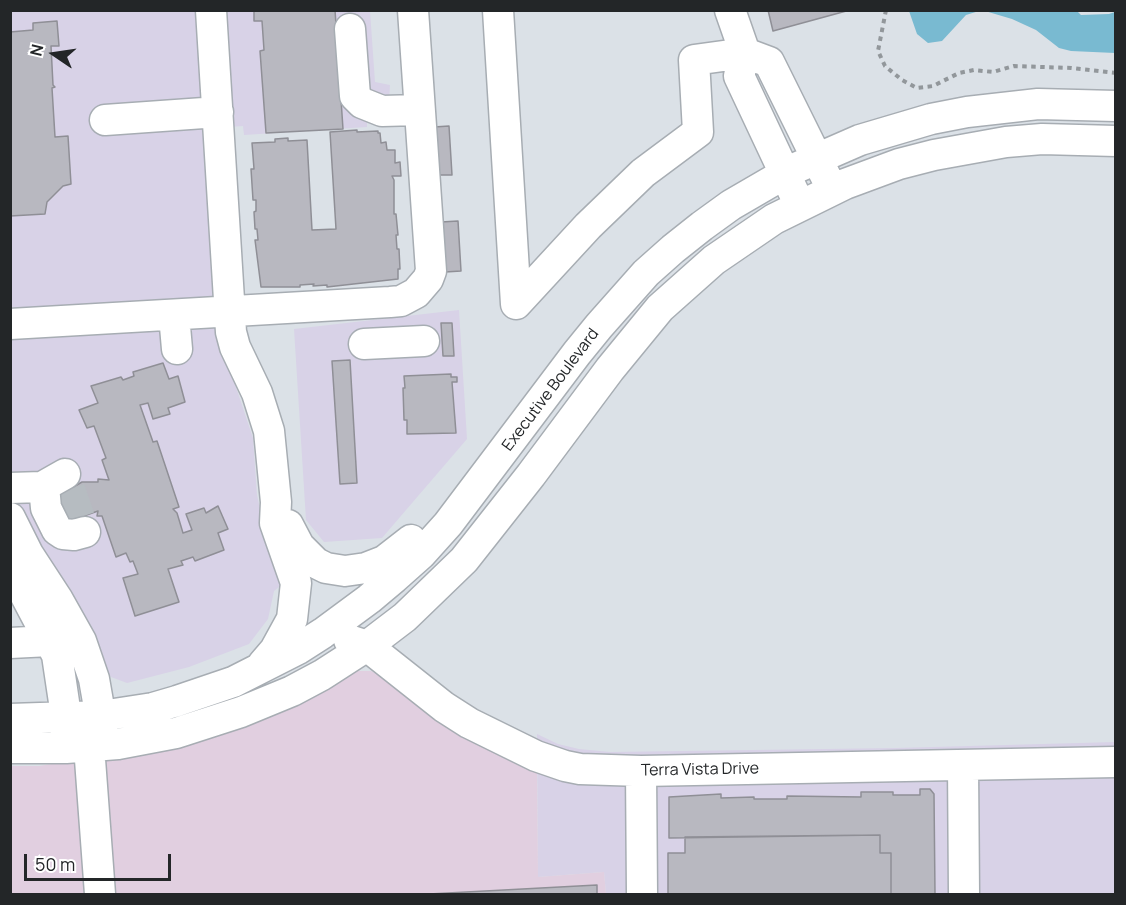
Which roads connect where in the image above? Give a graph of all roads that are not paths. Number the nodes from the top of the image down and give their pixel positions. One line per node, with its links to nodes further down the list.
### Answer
1 (211, 10): 9 (street)
2 (413, 10): 8 (street)
3 (498, 10): 6 (street)
4 (730, 10): 6 (street)
5 (350, 29): 8 (street)
6 (745, 53): 12 (street); 13 (street)
7 (1116, 106): 12 (street, Executive Boulevard)
8 (419, 110): 16 (street)
9 (218, 112): 10 (street); 16 (street)
10 (105, 120)
11 (1116, 141): 14 (street, Executive Boulevard)
12 (816, 159): 13 (street, Executive Boulevard); 14 (street)
13 (784, 175): 15 (street); 23 (street, Executive Boulevard)
14 (834, 190): 15 (street, Executive Boulevard)
15 (801, 206): 31 (street, Executive Boulevard)
16 (229, 312): 17 (street); 24 (street)
17 (174, 315): 18 (street); 21 (street)
18 (10, 324)
19 (424, 341): 20 (street)
20 (364, 344)
21 (177, 349)
22 (10, 488): 26 (street)
23 (471, 495): 24 (street); 28 (street, Executive Boulevard)
24 (276, 502): 32 (street)
25 (10, 518): 35 (street)
26 (86, 532)
27 (10, 566): 29 (street)
28 (323, 633): 31 (street, Terra Vista Drive); 32 (street, Executive Boulevard)
29 (50, 641): 30 (street); 33 (street)
30 (10, 643)
31 (367, 646): 35 (street, Executive Boulevard); 39 (street, Terra Vista Drive)
32 (260, 669): 35 (street, Executive Boulevard)
33 (65, 718): 34 (street); 35 (street)
34 (10, 719)
35 (90, 739): 36 (street, Executive Boulevard); 40 (street)
36 (10, 748)
37 (1116, 762): 38 (street, Terra Vista Drive)
38 (963, 765): 39 (street, Terra Vista Drive); 42 (street)
39 (641, 771): 41 (street)
40 (100, 894)
41 (642, 894)
42 (964, 894)

